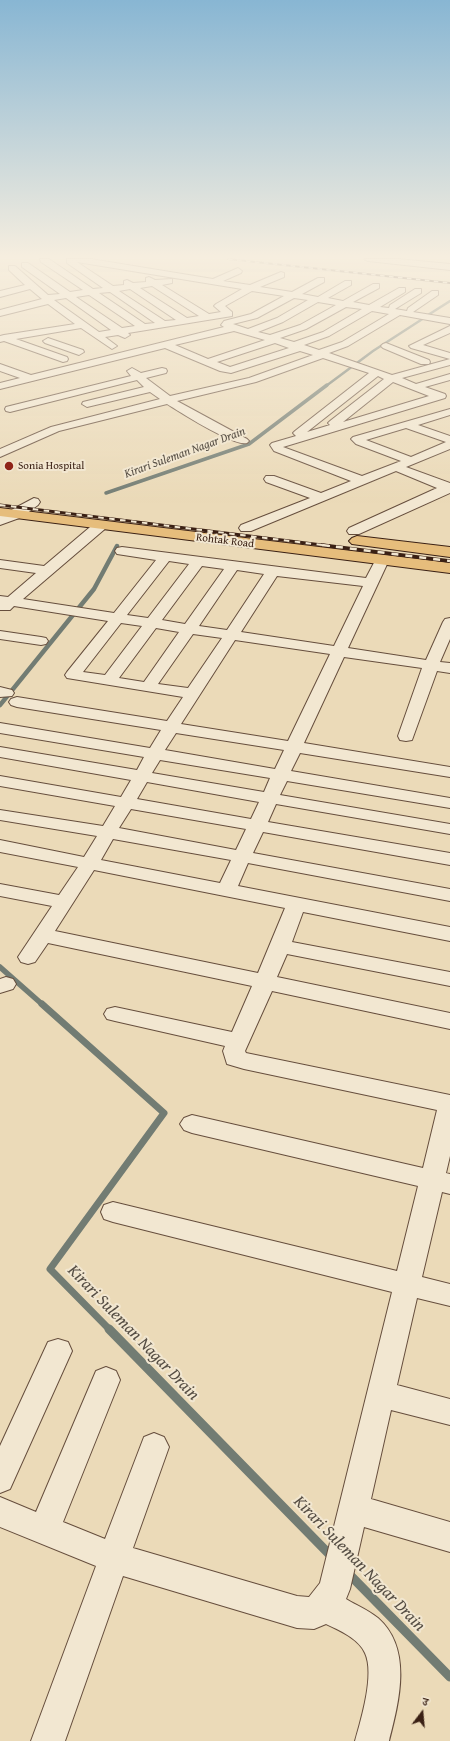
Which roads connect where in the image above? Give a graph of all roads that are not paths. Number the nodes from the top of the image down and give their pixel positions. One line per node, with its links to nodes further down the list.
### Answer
1 (9, 340): 21 (street)
2 (46, 340): 16 (street)
3 (89, 340): 4 (street)
4 (104, 340)
5 (132, 340): 15 (street)
6 (185, 340): 11 (street)
7 (272, 340): 13 (street); 22 (street)
8 (313, 340): 13 (street)
9 (352, 340): 19 (street)
10 (422, 340): 18 (street)
11 (166, 345): 15 (street); 17 (street)
12 (386, 346): 27 (street)
13 (295, 347): 19 (street); 22 (street)
14 (450, 348): 18 (street)
15 (146, 351): 25 (street)
16 (79, 352)
17 (193, 353): 22 (street); 24 (street)
18 (438, 353): 20 (street)
19 (320, 354): 29 (street); 41 (street)
20 (450, 356)
21 (63, 359)
22 (208, 362)
23 (450, 362): 27 (street)
24 (166, 364): 25 (street); 31 (street)
25 (124, 365): 31 (street); 35 (street)
26 (393, 366): 30 (street)
27 (436, 366): 30 (street)
28 (1, 368): 35 (street)
29 (376, 372): 33 (street); 50 (street)
30 (411, 372): 33 (street)
31 (139, 377): 37 (street); 39 (street)
32 (450, 377): 36 (street)
33 (391, 378): 36 (street); 49 (street)
34 (0, 386): 35 (street)
35 (31, 386): 39 (street)
36 (415, 387): 40 (street)
37 (152, 388): 41 (street); 42 (street)
38 (450, 393): 40 (street)
39 (68, 395): 42 (street); 43 (street)
40 (438, 396): 49 (street)
41 (167, 400): 45 (street); 52 (street)
42 (87, 404): 45 (street)
43 (10, 409)
44 (450, 412): 46 (street)
45 (109, 414): 54 (street)
46 (425, 419): 47 (street); 48 (street)
47 (450, 422)
48 (407, 425): 51 (street); 55 (street)
49 (327, 428): 50 (street)
50 (291, 439): 58 (street)
51 (450, 440)
52 (243, 441)
53 (450, 445): 55 (street)
54 (0, 453)
55 (412, 461): 56 (street)
56 (395, 468): 58 (street); 59 (street)
57 (270, 479): 61 (street)
58 (362, 481): 61 (street)
59 (450, 488): 68 (street)
60 (0, 498): 62 (highway, Rohtak Road)
61 (322, 498): 67 (street)
62 (34, 502): 64 (street); 67 (highway, Rohtak Road)
63 (0, 512): 64 (highway, Rohtak Road)
64 (16, 514): 65 (street); 66 (highway, Rohtak Road)
65 (0, 521)
66 (102, 525): 74 (highway, Rohtak Road); 79 (street)
67 (246, 528): 69 (highway, Rohtak Road)
68 (354, 530)
69 (308, 536)
70 (339, 539): 72 (highway)
71 (122, 551): 73 (street)
72 (450, 552)
73 (165, 557): 75 (street); 83 (street)
74 (382, 560): 77 (highway, Rohtak Road); 81 (street)
75 (198, 561): 78 (street); 85 (street)
76 (0, 564): 79 (street)
77 (449, 564)
78 (233, 566): 80 (street); 86 (street)
79 (47, 571): 82 (street)
80 (273, 571): 81 (street); 88 (street)
81 (371, 583): 90 (street)
82 (3, 604): 83 (street)
83 (118, 618): 85 (street); 93 (street)
84 (450, 622): 91 (street)
85 (151, 623): 86 (street); 93 (street)
86 (188, 629): 88 (street); 94 (street)
87 (0, 635): 89 (street)
88 (232, 635): 90 (street); 95 (street)
89 (41, 641)
90 (339, 651): 91 (street); 100 (street)
91 (431, 665): 92 (street); 99 (street)
92 (450, 668)
93 (109, 681): 94 (street)
94 (148, 687): 95 (street)
95 (192, 694): 97 (street)
96 (8, 696): 97 (street)
97 (171, 727): 100 (street); 102 (street)
98 (0, 728): 102 (street)
99 (406, 736)
100 (294, 747): 103 (street); 104 (street)
101 (0, 752): 105 (street)
102 (156, 754): 104 (street); 105 (street)
103 (450, 772)
104 (281, 774): 107 (street); 109 (street)
105 (143, 776): 107 (street); 108 (street)
106 (0, 781): 108 (street)
107 (270, 798): 111 (street); 112 (street)
108 (127, 803): 111 (street); 113 (street)
109 (450, 803)
110 (0, 815): 113 (street)
111 (257, 825): 115 (street); 116 (street)
112 (450, 829)
113 (108, 833): 115 (street); 117 (street)
114 (0, 846): 117 (street)
115 (242, 856): 119 (street); 120 (street)
116 (450, 859)
117 (89, 864): 119 (street); 121 (street)
118 (0, 890): 121 (street)
119 (226, 891): 122 (street)
120 (450, 895)
121 (64, 902): 124 (street)
122 (297, 903): 123 (street); 125 (street)
123 (450, 934)
124 (42, 935): 126 (street); 128 (street)
125 (280, 946): 127 (street); 128 (street)
126 (28, 958)
127 (450, 979)
128 (265, 982): 130 (street); 131 (street)
129 (115, 1014): 131 (street)
130 (450, 1021)
131 (238, 1041): 132 (street)
132 (450, 1105): 134 (street)
133 (192, 1124): 134 (street)
134 (441, 1182): 136 (street)
135 (113, 1212): 136 (street)
136 (406, 1284): 137 (street); 140 (street)
137 (450, 1295)
138 (58, 1351): 143 (street)
139 (106, 1380): 146 (street)
140 (380, 1394): 141 (street); 145 (street)
141 (450, 1412)
142 (154, 1447): 148 (street)
143 (0, 1479)
144 (0, 1512): 146 (street)
145 (349, 1520): 147 (street); 149 (street)
146 (44, 1530): 148 (street)
147 (450, 1537)
148 (114, 1558): 149 (street); 150 (street)
149 (329, 1597): 151 (street)
150 (48, 1741)
151 (372, 1741)

